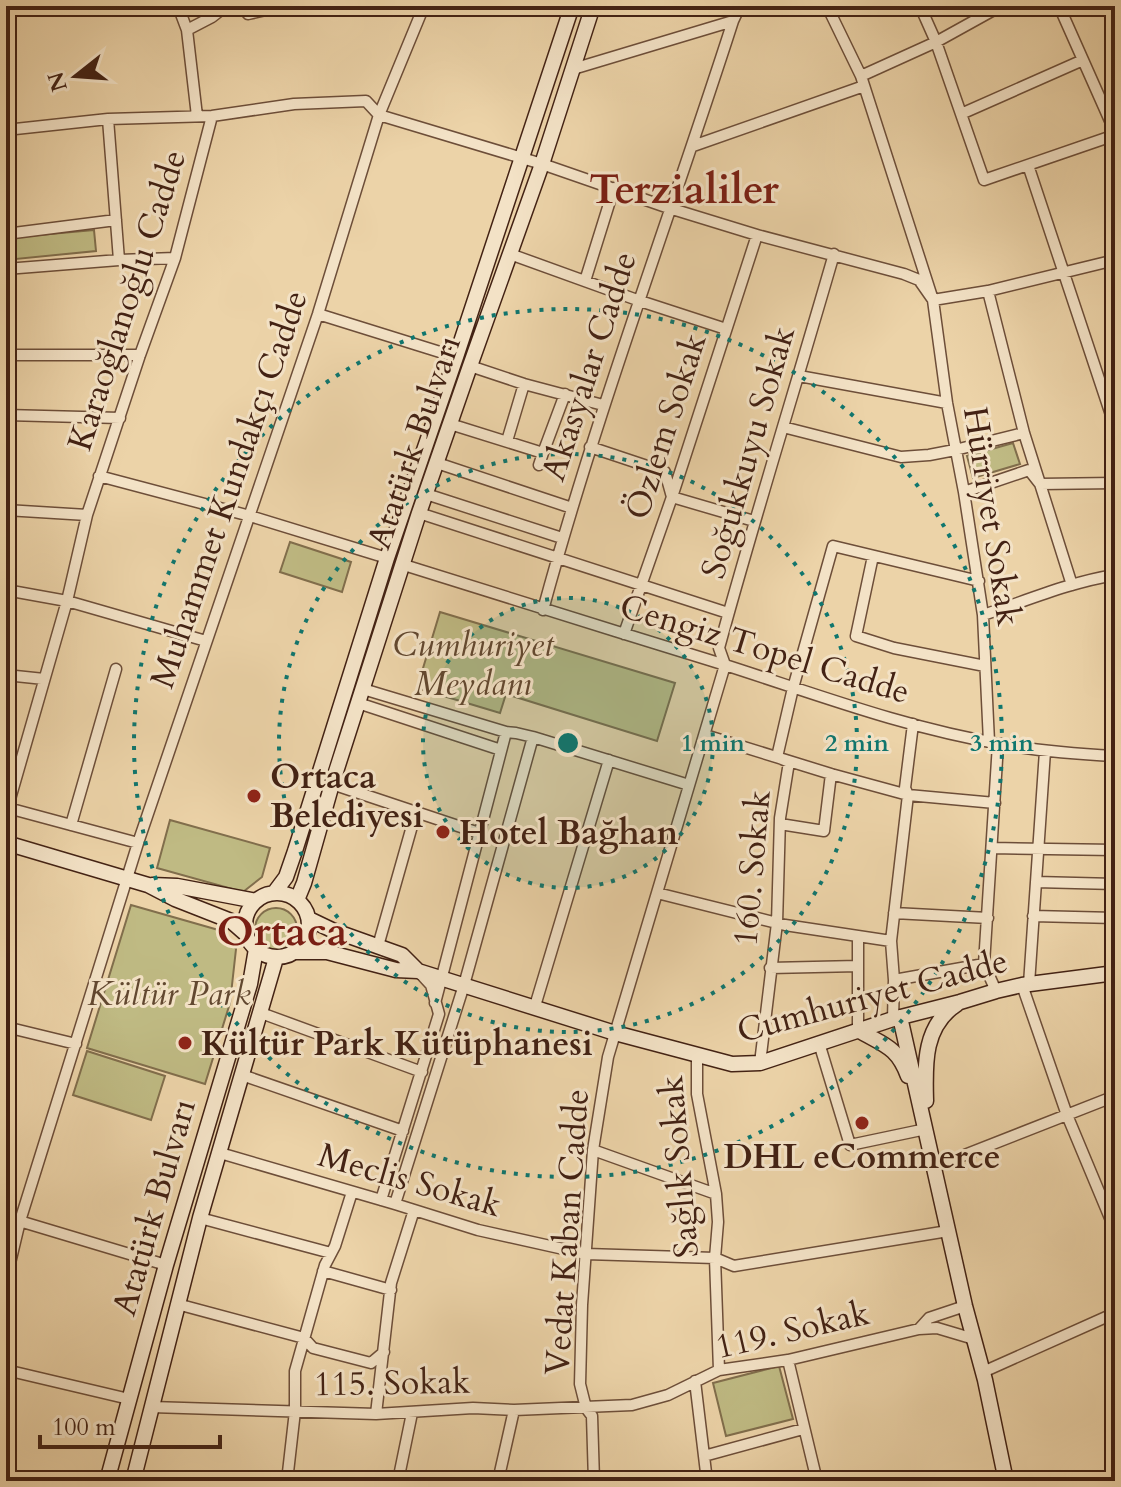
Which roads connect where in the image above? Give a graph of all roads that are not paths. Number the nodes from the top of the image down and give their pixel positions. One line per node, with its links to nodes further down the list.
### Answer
1 (178, 6): 14 (street)
2 (226, 6): 14 (street)
3 (242, 6): 4 (street)
4 (284, 6)
5 (424, 6): 20 (street, Muhammet Kundakçı Cadde)
6 (572, 6): 27 (main road, Atatürk Bulvarı)
7 (593, 6): 17 (main road, Atatürk Bulvarı)
8 (740, 6): 13 (street, Akasyalar Cadde)
9 (827, 6): 18 (street, Hürriyet Sokak)
10 (920, 6): 15 (street)
11 (1001, 6): 15 (street)
12 (1059, 6): 16 (street)
13 (733, 21): 17 (street); 26 (street, Akasyalar Cadde)
14 (187, 30): 21 (street)
15 (936, 42): 18 (street); 19 (street)
16 (1083, 60): 19 (street); 25 (street)
17 (573, 69): 28 (main road, Atatürk Bulvarı)
18 (862, 81): 26 (street); 44 (street, Hürriyet Sokak)
19 (961, 114): 29 (street)
20 (379, 115): 22 (street, Karaoğlanoğlu Cadde); 27 (street, Karaoğlanoğlu Cadde); 46 (street, Muhammet Kundakçı Cadde)
21 (197, 116): 22 (street); 23 (street)
22 (212, 116): 37 (street, Karaoğlanoğlu Cadde)
23 (108, 119): 24 (street); 32 (street)
24 (6, 130)
25 (1115, 133): 29 (street)
26 (693, 146): 31 (street, Akasyalar Cadde)
27 (522, 159): 28 (street, Karaoğlanoğlu Cadde); 50 (main road, Atatürk Bulvarı)
28 (542, 164): 30 (street, Karaoğlanoğlu Cadde); 35 (main road, Atatürk Bulvarı)
29 (1028, 165): 41 (street)
30 (614, 188): 31 (street, Karaoğlanoğlu Cadde); 42 (street)
31 (669, 208): 34 (street, Karaoğlanoğlu Cadde); 45 (street, Akasyalar Cadde)
32 (116, 220): 33 (street); 38 (street)
33 (6, 234)
34 (757, 235): 36 (street, Karaoğlanoğlu Cadde); 47 (street, Özlem Sokak)
35 (510, 254): 42 (street); 51 (main road, Atatürk Bulvarı)
36 (834, 254): 44 (street, Karaoğlanoğlu Cadde); 52 (street, Soğukkuyu Sokak)
37 (175, 258): 38 (street); 49 (street, Karaoğlanoğlu Cadde)
38 (119, 260): 40 (street)
39 (1115, 260): 41 (street)
40 (6, 269)
41 (1065, 273): 43 (street); 61 (street)
42 (585, 281): 45 (street)
43 (988, 291): 44 (street); 62 (street)
44 (933, 300): 55 (street, Hürriyet Sokak)
45 (640, 301): 47 (street); 56 (street, Akasyalar Cadde)
46 (318, 314): 50 (street); 79 (street, Muhammet Kundakçı Cadde)
47 (726, 329): 74 (street, Özlem Sokak)
48 (6, 355): 49 (street)
49 (140, 355): 58 (street, Karaoğlanoğlu Cadde)
50 (456, 357): 83 (main road, Atatürk Bulvarı)
51 (470, 366): 53 (street); 59 (main road, Atatürk Bulvarı)
52 (799, 376): 55 (street); 60 (street, Soğukkuyu Sokak)
53 (524, 384): 54 (street); 63 (street)
54 (565, 394): 56 (street); 66 (street)
55 (947, 403): 65 (street, Hürriyet Sokak)
56 (603, 405): 64 (street, Akasyalar Cadde)
57 (6, 415): 58 (street)
58 (120, 418): 69 (street, Karaoğlanoğlu Cadde)
59 (450, 424): 63 (street); 67 (main road, Atatürk Bulvarı)
60 (783, 427): 65 (street); 80 (street, Soğukkuyu Sokak)
61 (1115, 427)
62 (1024, 433): 65 (street); 71 (street)
63 (507, 441): 66 (street)
64 (590, 447): 74 (street); 75 (street, Akasyalar Cadde)
65 (955, 450): 72 (street, Hürriyet Sokak)
66 (543, 453): 68 (street)
67 (437, 463): 73 (main road, Atatürk Bulvarı); 75 (street)
68 (539, 465)
69 (99, 476): 78 (street, Karaoğlanoğlu Cadde); 79 (street)
70 (1115, 483): 71 (street)
71 (1040, 484): 72 (street); 89 (street)
72 (964, 492): 87 (street, Hürriyet Sokak)
73 (426, 494): 77 (main road, Atatürk Bulvarı); 81 (street)
74 (672, 497): 80 (street); 88 (street, Özlem Sokak)
75 (572, 508): 81 (street, Akasyalar Cadde)
76 (6, 510): 78 (street)
77 (419, 513): 84 (street); 85 (main road, Atatürk Bulvarı)
78 (87, 515): 91 (street, Karaoğlanoğlu Cadde)
79 (250, 516): 83 (street); 96 (street, Muhammet Kundakçı Cadde)
80 (754, 521): 93 (street, Soğukkuyu Sokak)
81 (562, 538): 84 (street, Akasyalar Cadde)
82 (873, 556): 87 (street); 98 (street); 102 (street, 160. Sokak)
83 (387, 558): 135 (main road, Atatürk Bulvarı)
84 (557, 558): 88 (street); 92 (street, Akasyalar Cadde)
85 (404, 565): 92 (street, Cengiz Topel Cadde); 103 (main road, Atatürk Bulvarı)
86 (1115, 575): 89 (street)
87 (979, 581): 94 (street, Hürriyet Sokak)
88 (641, 585): 93 (street); 95 (street, Özlem Sokak)
89 (1072, 585): 94 (street)
90 (6, 590): 91 (street)
91 (67, 601): 96 (street); 101 (street, Karaoğlanoğlu Cadde)
92 (543, 610): 95 (street, Cengiz Topel Cadde)
93 (728, 613): 97 (street, Soğukkuyu Sokak)
94 (983, 615): 98 (street, Hürriyet Sokak)
95 (624, 634): 97 (street, Cengiz Topel Cadde)
96 (206, 641): 127 (street, Muhammet Kundakçı Cadde)
97 (725, 665): 102 (street, Cengiz Topel Cadde); 108 (street, Soğukkuyu Sokak)
98 (985, 666): 110 (street, Hürriyet Sokak)
99 (116, 669): 124 (street)
100 (6, 675): 101 (street)
101 (44, 679): 121 (street, Karaoğlanoğlu Cadde)
102 (793, 688): 106 (street, Cengiz Topel Cadde); 114 (street, 160. Sokak)
103 (360, 696): 104 (street); 105 (street); 117 (main road, Atatürk Bulvarı)
104 (409, 703): 105 (street); 107 (street)
105 (405, 719): 111 (street)
106 (913, 724): 110 (street, Cengiz Topel Cadde); 119 (street)
107 (506, 732): 109 (street); 111 (street)
108 (705, 735): 114 (street); 118 (street, Soğukkuyu Sokak)
109 (533, 737): 115 (street); 159 (street)
110 (993, 743): 112 (street, Cengiz Topel Cadde); 120 (street, Hürriyet Sokak)
111 (501, 750): 125 (street)
112 (1045, 751): 113 (street, Cengiz Topel Cadde); 129 (street)
113 (1115, 756)
114 (777, 757): 116 (street); 123 (street, 160. Sokak)
115 (609, 760): 118 (street); 164 (street)
116 (831, 774): 119 (street); 123 (street)
117 (332, 784): 122 (street); 137 (main road, Atatürk Bulvarı)
118 (689, 785): 136 (street, Soğukkuyu Sokak)
119 (908, 795): 120 (street); 139 (street)
120 (995, 803): 128 (street, Hürriyet Sokak)
121 (7, 811): 124 (street)
122 (416, 812): 125 (street); 148 (street)
123 (780, 824): 144 (street, 160. Sokak)
124 (71, 825): 127 (street)
125 (479, 833): 157 (street)
126 (6, 843): 131 (main road)
127 (138, 843): 131 (street, Muhammet Kundakçı Cadde)
128 (992, 848): 129 (street); 141 (street, Hürriyet Sokak)
129 (1038, 849): 130 (street); 132 (street)
130 (1115, 850)
131 (128, 879): 134 (main road); 171 (street, Muhammet Kundakçı Cadde)
132 (1036, 882): 133 (street); 140 (street)
133 (1115, 884)
134 (148, 885): 138 (main road); 145 (main road)
135 (274, 893): 137 (main road); 138 (main road)
136 (657, 893): 144 (street); 169 (street, Vedat Kaban Cadde)
137 (297, 900): 143 (main road)
138 (256, 901): 145 (main road)
139 (894, 913): 141 (street); 147 (street)
140 (1033, 916): 142 (street); 160 (street)
141 (988, 918): 152 (street, Hürriyet Sokak)
142 (1115, 918)
143 (309, 919): 148 (main road, Cumhuriyet Cadde); 150 (main road)
144 (777, 923): 146 (street); 154 (street, 160. Sokak)
145 (247, 935): 149 (main road)
146 (858, 936): 147 (street); 153 (street)
147 (891, 941): 158 (street)
148 (378, 946): 155 (main road, Cumhuriyet Cadde)
149 (256, 949): 151 (main road); 196 (main road, Atatürk Bulvarı)
150 (295, 952): 151 (main road); 155 (main road, Cumhuriyet Cadde)
151 (276, 958): 165 (main road, Atatürk Bulvarı)
152 (984, 964): 158 (street); 161 (street)
153 (858, 966): 154 (street); 168 (street)
154 (770, 968): 173 (street, 160. Sokak)
155 (418, 971): 157 (main road, Cumhuriyet Cadde); 163 (street)
156 (1115, 973): 160 (main road, Cumhuriyet Cadde)
157 (442, 979): 159 (main road, Cumhuriyet Cadde); 163 (street)
158 (894, 980): 166 (street)
159 (464, 985): 164 (main road, Cumhuriyet Cadde); 186 (street)
160 (1026, 985): 161 (main road, Cumhuriyet Cadde); 177 (street)
161 (996, 991): 162 (main road, Cumhuriyet Cadde)
162 (960, 1002): 166 (main road, Cumhuriyet Cadde); 178 (main road)
163 (435, 1003): 174 (street)
164 (535, 1006): 169 (main road, Cumhuriyet Cadde)
165 (261, 1013): 174 (street); 175 (main road, Atatürk Bulvarı)
166 (896, 1018): 168 (main road, Cumhuriyet Cadde); 178 (main road)
167 (6, 1027): 171 (street)
168 (858, 1030): 170 (main road, Cumhuriyet Cadde); 178 (main road)
169 (615, 1033): 172 (main road, Cumhuriyet Cadde); 180 (street, Vedat Kaban Cadde)
170 (819, 1043): 173 (main road, Cumhuriyet Cadde); 178 (street)
171 (76, 1044): 190 (street, Muhammet Kundakçı Cadde)
172 (697, 1055): 173 (main road, Cumhuriyet Cadde); 184 (street, Sağlık Sokak)
173 (760, 1063)
174 (422, 1072): 179 (street)
175 (242, 1075): 179 (street); 181 (main road, Atatürk Bulvarı)
176 (1115, 1096): 177 (street)
177 (1067, 1115): 182 (street); 191 (street)
178 (926, 1129): 182 (main road)
179 (403, 1131): 185 (street)
180 (593, 1150): 184 (street); 194 (street, Vedat Kaban Cadde)
181 (220, 1153): 183 (street, Meclis Sokak); 189 (main road, Atatürk Bulvarı)
182 (934, 1167): 192 (main road)
183 (352, 1192): 185 (street, Meclis Sokak); 193 (street)
184 (716, 1194): 195 (street, Sağlık Sokak)
185 (381, 1200): 186 (street, Meclis Sokak)
186 (395, 1204): 187 (street, Meclis Sokak)
187 (414, 1210): 194 (street, Meclis Sokak); 199 (street)
188 (6, 1217): 190 (street)
189 (200, 1218): 193 (street); 200 (main road, Atatürk Bulvarı)
190 (20, 1221): 196 (street); 198 (street, Muhammet Kundakçı Cadde)
191 (1115, 1230)
192 (948, 1231): 195 (street, Meclis Sokak); 201 (main road)
193 (331, 1253): 197 (street)
194 (586, 1254): 195 (street, Meclis Sokak); 214 (street, Vedat Kaban Cadde)
195 (715, 1258): 209 (street, Sağlık Sokak)
196 (166, 1265): 212 (main road, Atatürk Bulvarı)
197 (323, 1271): 199 (street); 204 (street)
198 (6, 1280)
199 (391, 1290): 206 (street)
200 (177, 1304): 204 (street); 213 (main road, Atatürk Bulvarı)
201 (965, 1306): 203 (street); 205 (main road)
202 (1115, 1313): 210 (street)
203 (919, 1329): 205 (street); 207 (street, 119. Sokak)
204 (304, 1338): 206 (street); 216 (street)
205 (974, 1339): 210 (main road)
206 (384, 1352): 218 (street)
207 (788, 1360): 209 (street, 119. Sokak); 219 (street)
208 (6, 1370): 212 (street)
209 (719, 1370): 211 (street, 119. Sokak)
210 (983, 1372): 229 (main road)
211 (695, 1381): 214 (street, 119. Sokak); 220 (street)
212 (129, 1399): 221 (main road, Atatürk Bulvarı)
213 (151, 1407): 216 (street, 115. Sokak); 222 (main road, Atatürk Bulvarı)
214 (586, 1408): 215 (street, 115. Sokak); 226 (street, Vedat Kaban Cadde)
215 (514, 1410): 217 (street, 115. Sokak); 225 (street)
216 (295, 1411): 218 (street, 115. Sokak); 223 (street)
217 (412, 1413): 218 (street, 115. Sokak); 224 (street)
218 (376, 1414)
219 (803, 1429): 220 (street); 228 (street)
220 (704, 1456): 227 (street)
221 (107, 1481)
222 (133, 1481)
223 (287, 1481)
224 (398, 1481)
225 (498, 1481)
226 (594, 1481)
227 (707, 1481)
228 (817, 1481)
229 (1006, 1481)

